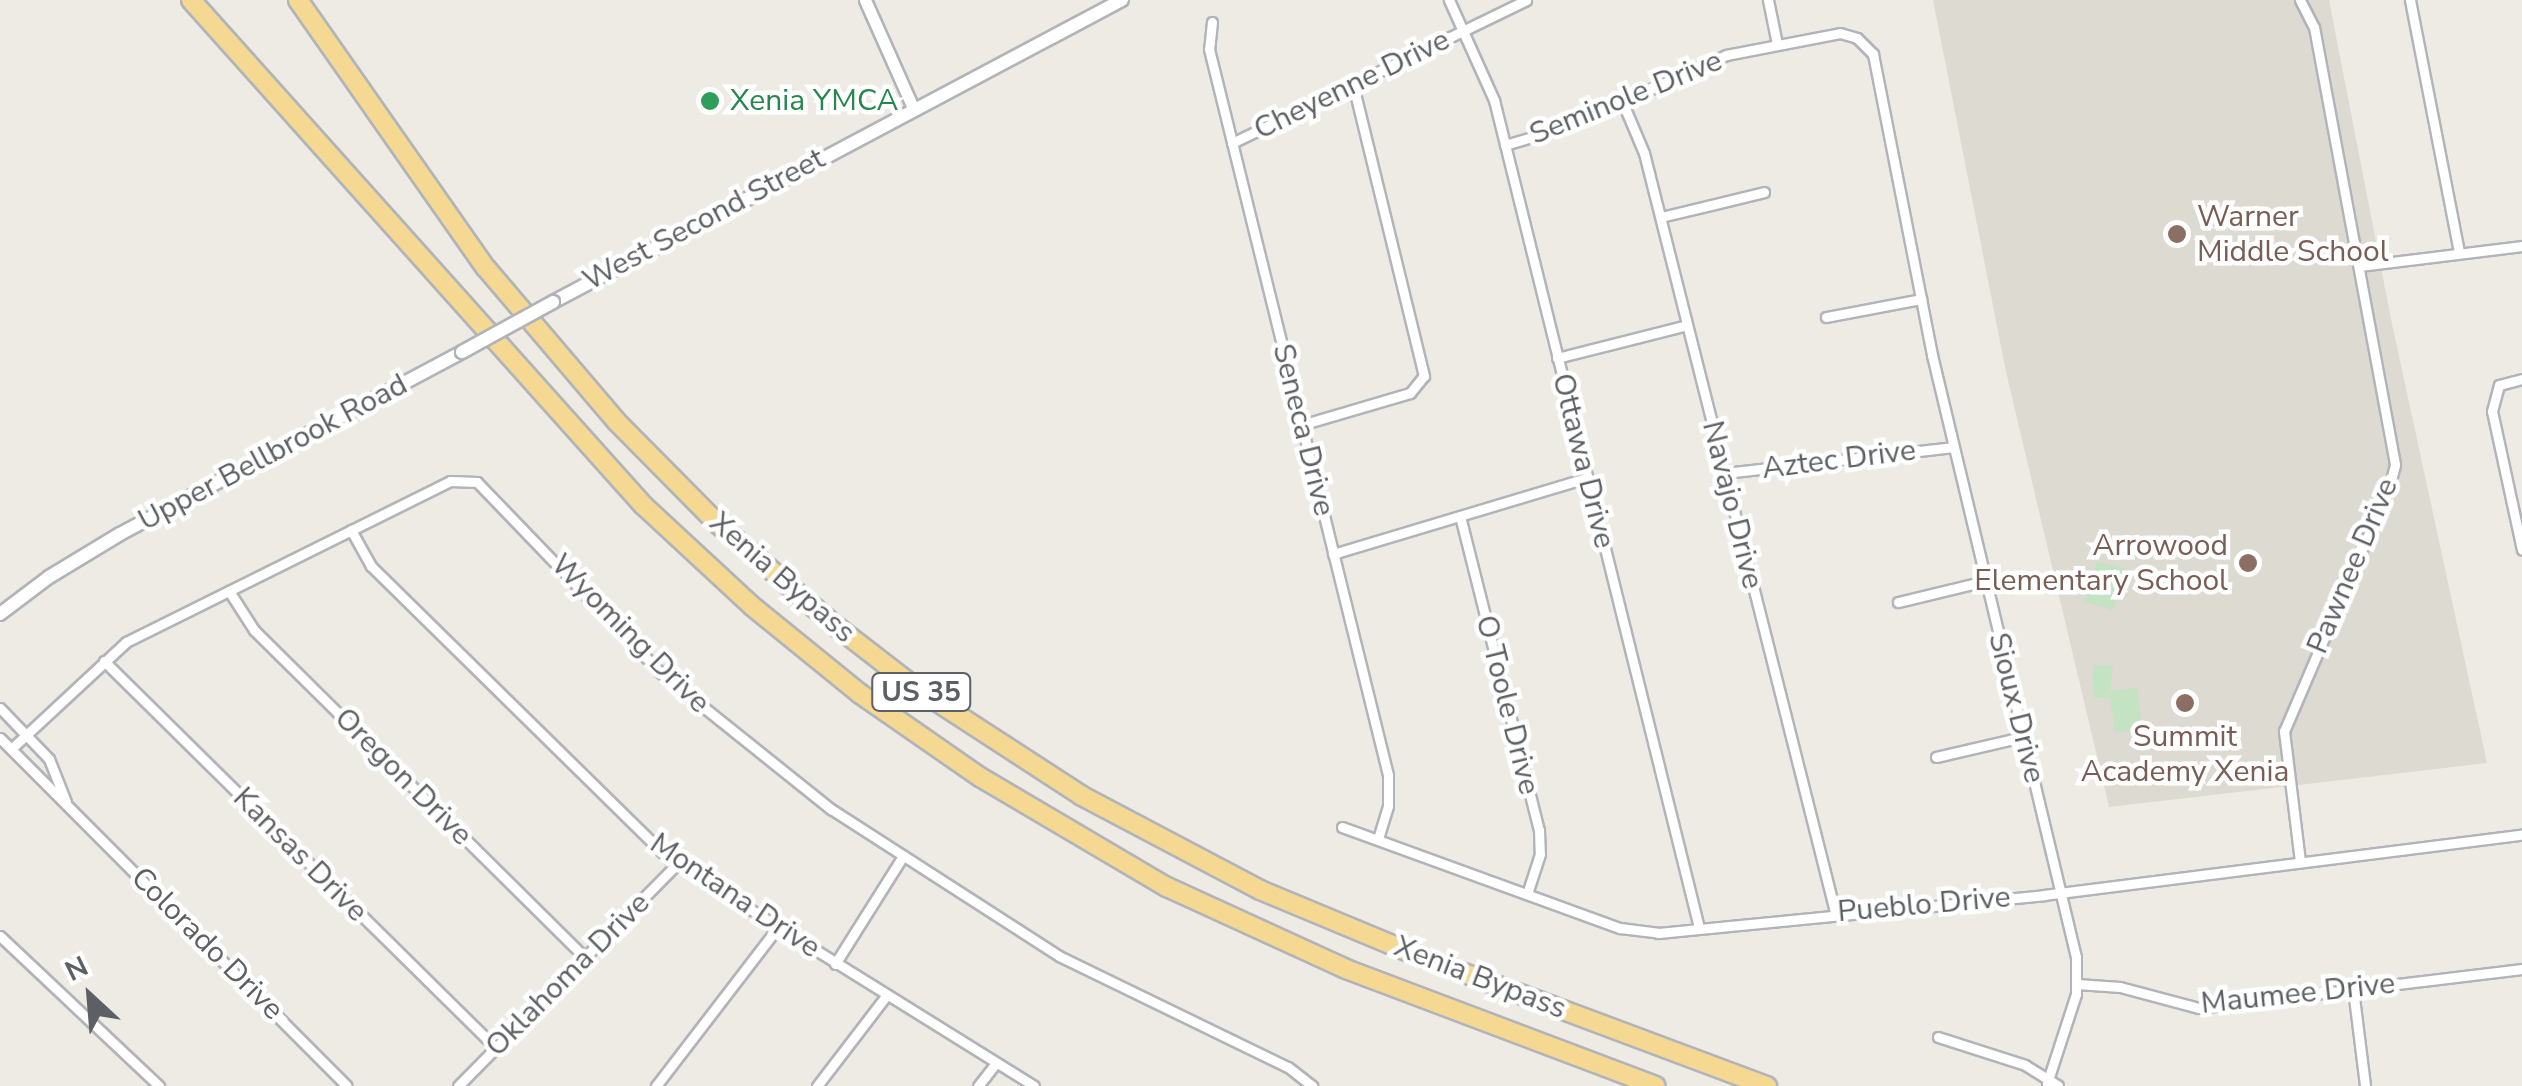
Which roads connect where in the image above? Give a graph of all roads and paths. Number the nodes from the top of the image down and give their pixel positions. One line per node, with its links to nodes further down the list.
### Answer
1 (191, 0): 81 (highway, Xenia Bypass / US 35)
2 (298, 0): 72 (highway, Xenia Bypass / US 35)
3 (864, 0): 16 (street)
4 (1122, 0): 16 (main road, West Second Street)
5 (1449, 0): 11 (street, Ottawa Drive)
6 (1526, 0): 11 (street, Cheyenne Drive)
7 (1768, 0): 13 (street)
8 (2300, 0): 23 (street, Pawnee Drive)
9 (2410, 0): 22 (street)
10 (1212, 22): 17 (street, Seneca Drive)
11 (1464, 31): 14 (street, Cheyenne Drive); 18 (street, Ottawa Drive)
12 (1863, 42): 13 (street, Seminole Drive); 24 (street, Sioux Drive)
13 (1777, 44): 15 (street, Seminole Drive)
14 (1353, 84): 17 (street, Cheyenne Drive); 30 (street)
15 (1622, 101): 18 (street, Seminole Drive); 20 (street, Navajo Drive)
16 (913, 108): 25 (main road, West Second Street)
17 (1232, 143): 30 (street, Seneca Drive)
18 (1505, 144): 28 (street, Ottawa Drive)
19 (1764, 192): 20 (street)
20 (1661, 217): 27 (street, Navajo Drive)
21 (2522, 246): 22 (street)
22 (2459, 253): 23 (street)
23 (2360, 266): 54 (street, Pawnee Drive)
24 (1921, 299): 26 (street); 31 (street, Sioux Drive)
25 (553, 302): 41 (main road, Upper Bellbrook Road, bridge)
26 (1826, 318)
27 (1688, 324): 28 (street); 32 (street, Navajo Drive)
28 (1557, 358): 33 (street, Ottawa Drive)
29 (2522, 379): 36 (street)
30 (1301, 426): 37 (street, Seneca Drive)
31 (1952, 447): 32 (street, Aztec Drive); 38 (street, Sioux Drive)
32 (1725, 474): 58 (street, Navajo Drive)
33 (1587, 478): 34 (street); 60 (street, Ottawa Drive)
34 (1460, 516): 37 (street); 57 (street, O Toole Drive)
35 (350, 530): 39 (street, Wyoming Drive); 53 (street, Wyoming Drive); 55 (street, Montana Drive)
36 (2522, 550)
37 (1333, 554): 52 (street, Seneca Drive)
38 (1985, 581): 40 (street); 45 (street, Sioux Drive)
39 (229, 591): 42 (street, Wyoming Drive); 62 (street, Oregon Drive)
40 (1898, 602)
41 (0, 614)
42 (104, 661): 44 (street, Wyoming Drive); 69 (street, Kansas Drive)
43 (0, 708): 44 (street, Colorado Drive)
44 (26, 734): 47 (street, Wyoming Drive); 49 (street, Colorado Drive)
45 (2022, 736): 48 (street); 56 (street, Sioux Drive)
46 (0, 738): 47 (street, Colorado Drive)
47 (11, 750): 49 (street, Colorado Drive)
48 (1936, 757)
49 (66, 802): 74 (street, Colorado Drive)
50 (1342, 827): 52 (street, Pueblo Drive)
51 (2522, 835): 54 (street, Pueblo Drive)
52 (1378, 840): 57 (street, Pueblo Drive)
53 (903, 856): 63 (street); 80 (street, Wyoming Drive)
54 (2300, 862): 56 (street, Pueblo Drive)
55 (677, 864): 59 (street, Montana Drive); 62 (street, Oklahoma Drive)
56 (2060, 892): 58 (street, Pueblo Drive); 65 (street, Sioux Drive)
57 (1527, 894): 60 (street, Pueblo Drive)
58 (1835, 912): 60 (street, Pueblo Drive)
59 (778, 927): 63 (street, Montana Drive); 76 (street)
60 (1699, 928)
61 (0, 936): 71 (street)
62 (586, 957): 69 (street, Oklahoma Drive)
63 (835, 964): 67 (street, Montana Drive)
64 (2522, 968): 66 (street, Maumee Drive)
65 (2077, 984): 66 (street, Maumee Drive); 73 (street, Sioux Drive)
66 (2354, 989): 82 (street)
67 (886, 996): 70 (street, Montana Drive); 77 (street)
68 (1938, 1037): 73 (street)
69 (496, 1048): 75 (street, Oklahoma Drive)
70 (995, 1064): 78 (street); 79 (street, Montana Drive)
71 (151, 1083)
72 (1763, 1084)
73 (2053, 1084)
74 (347, 1086)
75 (458, 1086)
76 (656, 1086)
77 (817, 1086)
78 (978, 1086)
79 (1034, 1086)
80 (1312, 1086)
81 (1656, 1086)
82 (2365, 1086)

